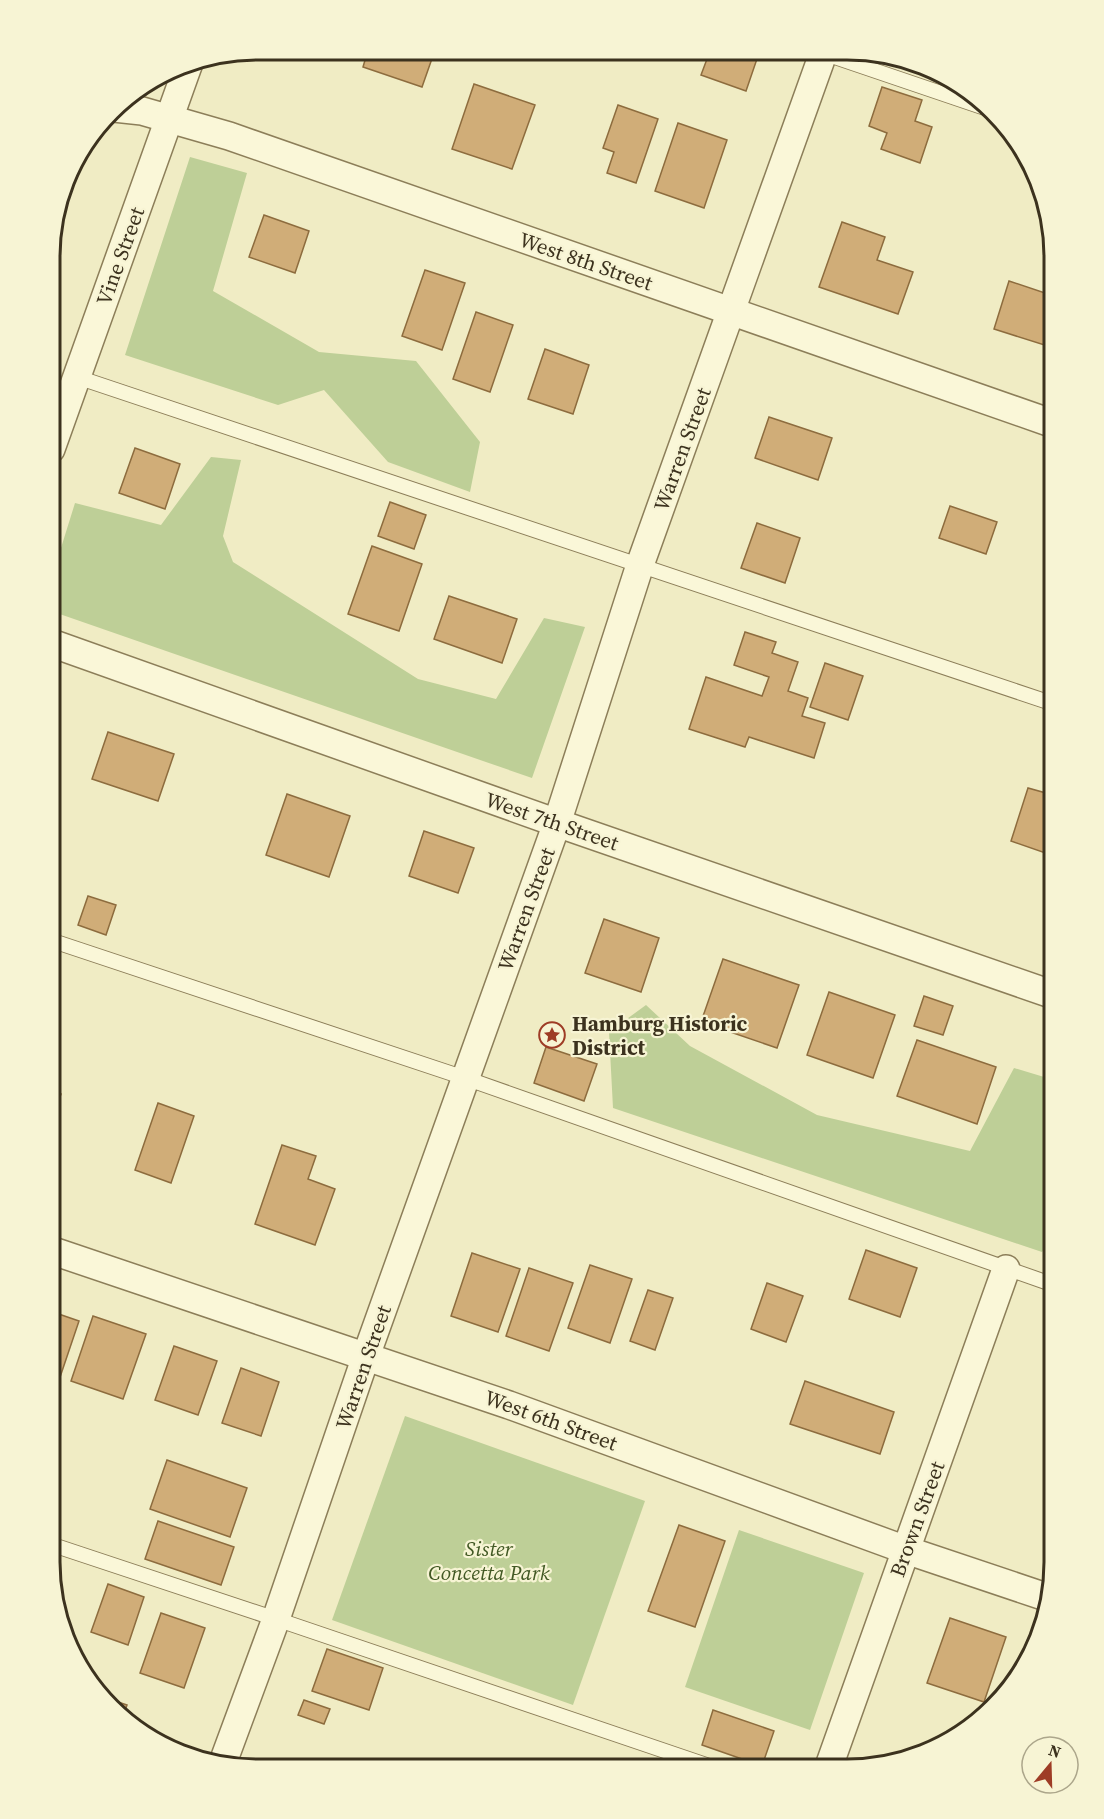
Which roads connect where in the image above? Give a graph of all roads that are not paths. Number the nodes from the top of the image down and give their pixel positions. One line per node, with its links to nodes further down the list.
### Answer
1 (819, 60): 7 (street, Warren Street)
2 (845, 60): 4 (lane)
3 (185, 74): 6 (street, Vine Street)
4 (968, 102)
5 (127, 109): 6 (street, West 8th Street)
6 (169, 119): 7 (street, West 8th Street); 8 (street, Vine Street)
7 (731, 312): 9 (street, West 8th Street); 11 (street, Warren Street)
8 (77, 377): 10 (street, Vine Street); 11 (lane)
9 (1044, 421)
10 (60, 424)
11 (640, 565): 13 (lane); 14 (street, Warren Street)
12 (60, 646): 14 (street, West 7th Street)
13 (1044, 701)
14 (557, 823): 16 (street, West 7th Street); 17 (street, Warren Street)
15 (60, 943): 17 (lane)
16 (1044, 992)
17 (465, 1078): 19 (lane); 21 (street, Warren Street)
18 (60, 1253): 21 (street, West 6th Street)
19 (1006, 1269): 20 (lane); 23 (street, Brown Street)
20 (1044, 1282)
21 (366, 1356): 23 (street, West 6th Street); 25 (street, Warren Street)
22 (60, 1547): 25 (lane)
23 (906, 1550): 24 (street, West 6th Street); 28 (street, Brown Street)
24 (1041, 1595)
25 (276, 1619): 26 (street, Warren Street); 27 (lane)
26 (225, 1756)
27 (689, 1759)
28 (832, 1759)

